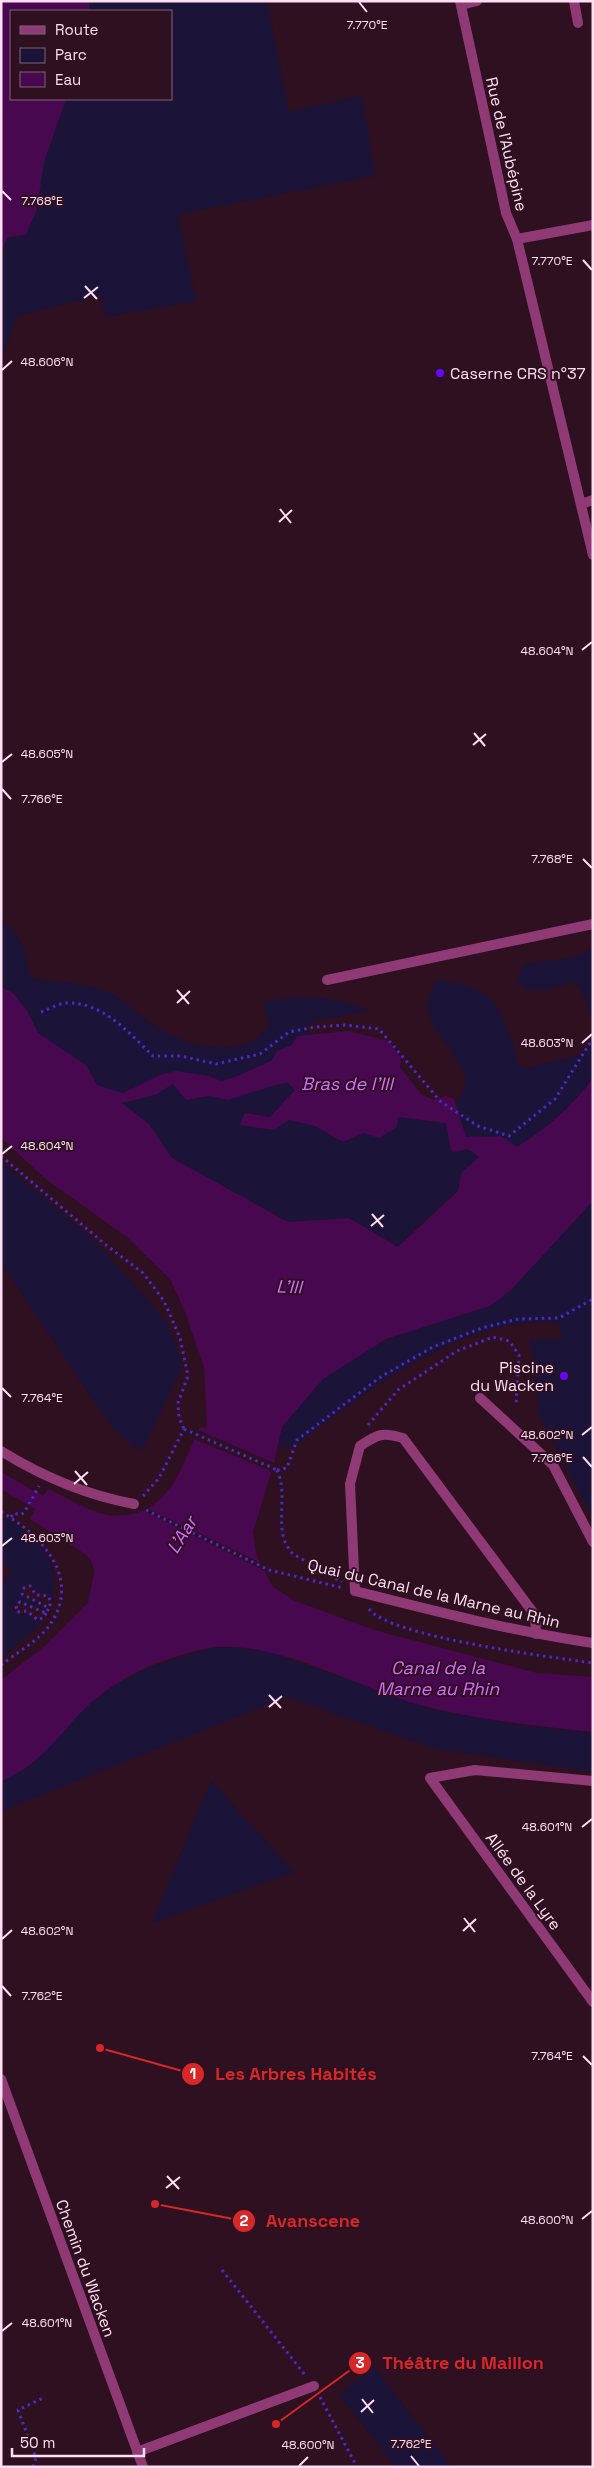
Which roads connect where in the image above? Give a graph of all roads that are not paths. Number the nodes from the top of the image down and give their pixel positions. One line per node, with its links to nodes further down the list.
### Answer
1 (477, 1): 3 (street)
2 (574, 1): 4 (street)
3 (460, 3): 6 (street, Rue de l'Aubépine)
4 (578, 22)
5 (593, 225): 6 (street)
6 (517, 239): 8 (street, Rue de l'Aubépine)
7 (593, 500): 8 (street)
8 (581, 504): 9 (street, Rue de l'Aubépine)
9 (593, 555)
10 (593, 924): 11 (street)
11 (327, 980)
12 (480, 1398): 15 (street)
13 (1, 1451): 14 (street)
14 (134, 1504)
15 (593, 1542)
16 (536, 1634): 16 (street, Quai du Canal de la Marne au Rhin); 17 (street, Quai du Canal de la Marne au Rhin)
17 (593, 1642)
18 (593, 1781): 19 (street, Allée de la Lyre)
19 (593, 2002)
20 (1, 2079): 22 (street, Chemin du Wacken)
21 (314, 2386): 22 (street)
22 (138, 2452): 23 (street, Chemin du Wacken)
23 (143, 2467)

